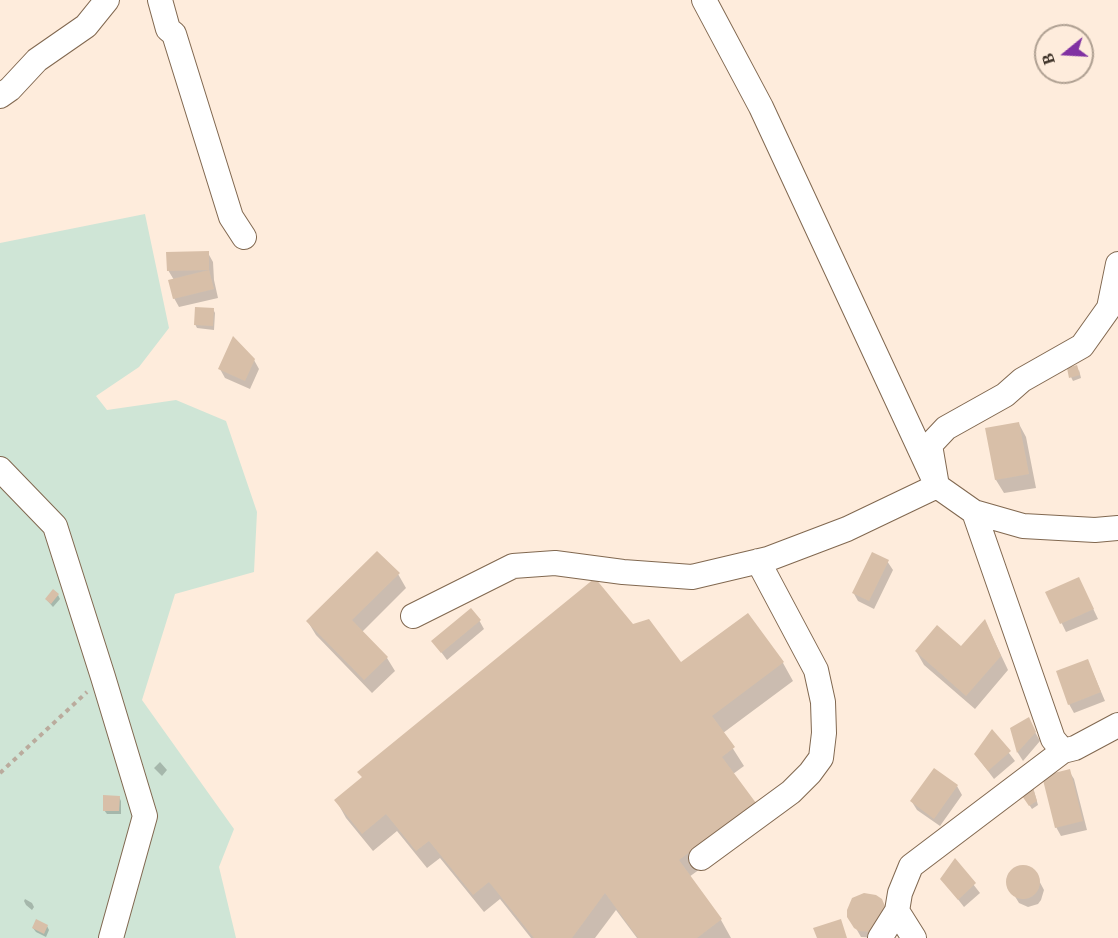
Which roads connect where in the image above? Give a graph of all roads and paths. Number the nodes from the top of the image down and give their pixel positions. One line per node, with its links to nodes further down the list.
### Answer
1 (107, 0): 4 (street)
2 (160, 0): 5 (street)
3 (704, 0): 8 (street)
4 (0, 96)
5 (244, 237)
6 (1118, 264): 8 (street)
7 (0, 469): 13 (street)
8 (937, 486): 9 (street); 11 (street)
9 (974, 513): 10 (street); 15 (street)
10 (1118, 528)
11 (758, 561): 12 (street); 17 (street)
12 (413, 616)
13 (103, 677): 16 (path); 19 (street)
14 (1118, 725): 15 (street)
15 (1063, 750): 18 (street)
16 (0, 773)
17 (701, 858)
18 (897, 911): 20 (street); 21 (street)
19 (111, 938)
20 (880, 938)
21 (914, 938)

